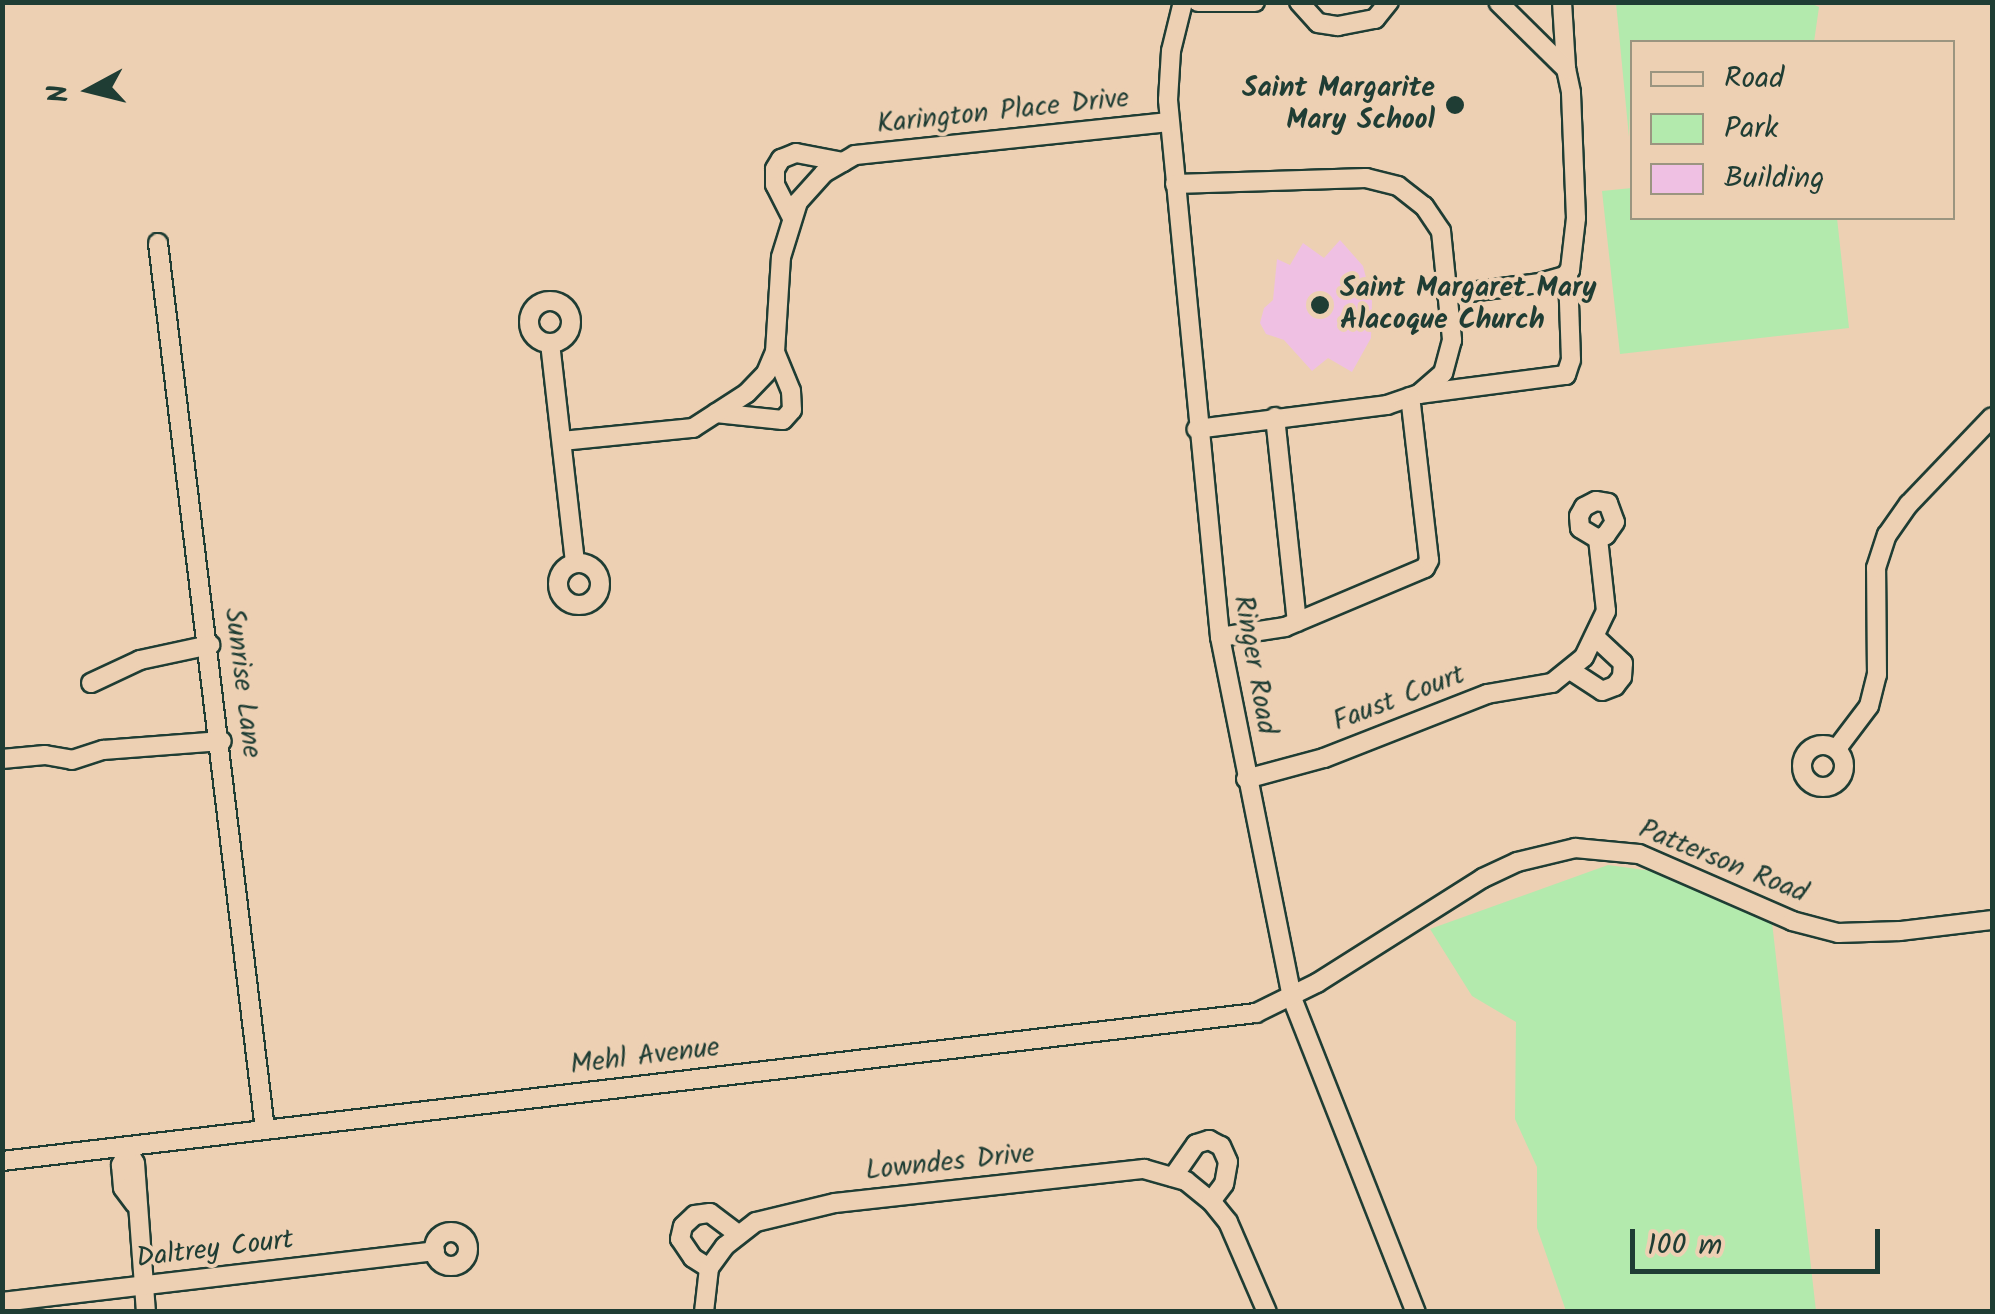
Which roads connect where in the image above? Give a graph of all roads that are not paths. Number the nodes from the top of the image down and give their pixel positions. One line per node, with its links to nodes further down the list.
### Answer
1 (1183, 2): 9 (street, Ringer Road)
2 (1198, 2): 3 (street)
3 (1255, 2)
4 (1299, 2): 5 (street)
5 (1388, 2)
6 (1498, 2): 8 (street)
7 (1562, 2): 8 (street)
8 (1566, 69): 14 (street)
9 (1170, 122): 10 (street, Karington Place Drive); 11 (street, Ringer Road)
10 (843, 162): 12 (street, Karington Place Drive); 12 (street, Karington Place Drive)
11 (1175, 184): 15 (street); 22 (street, Ringer Road)
12 (792, 218): 17 (street, Karington Place Drive)
13 (158, 243): 29 (street, Sunrise Lane)
14 (1568, 272): 15 (street); 18 (street)
15 (1447, 295): 18 (street)
16 (550, 343): 23 (street)
17 (775, 352): 19 (street, Karington Place Drive); 19 (street, Karington Place Drive)
18 (1415, 395): 21 (street); 26 (street)
19 (716, 413): 23 (street, Karington Place Drive)
20 (1992, 416): 33 (street)
21 (1275, 417): 22 (street); 26 (street)
22 (1197, 430): 27 (street, Ringer Road)
23 (562, 441): 25 (street)
24 (1598, 539): 28 (street, Faust Court)
25 (576, 563)
26 (1297, 622): 27 (street)
27 (1220, 637): 35 (street, Ringer Road)
28 (1596, 638): 30 (street, Faust Court); 30 (street)
29 (210, 646): 31 (street); 32 (street, Sunrise Lane)
30 (1570, 670): 35 (street, Faust Court)
31 (91, 683)
32 (222, 741): 34 (street); 38 (street, Sunrise Lane)
33 (1838, 747)
34 (2, 760)
35 (1246, 779): 37 (street, Ringer Road)
36 (1992, 920): 37 (street, Patterson Road)
37 (1292, 998): 38 (street, Mehl Avenue); 51 (street, Ringer Road)
38 (265, 1130): 39 (street, Mehl Avenue)
39 (126, 1150): 40 (street, Mehl Avenue); 46 (street)
40 (2, 1161)
41 (1173, 1177): 42 (street, Lowndes Drive); 42 (street); 43 (street, Lowndes Drive)
42 (1211, 1201): 50 (street, Lowndes Drive)
43 (739, 1235): 45 (street, Lowndes Drive); 45 (street)
44 (435, 1251): 46 (street, Daltrey Court)
45 (709, 1268): 49 (street)
46 (143, 1286): 47 (street, Daltrey Court); 48 (street)
47 (2, 1302)
48 (146, 1312)
49 (704, 1312)
50 (1266, 1312)
51 (1416, 1312)

